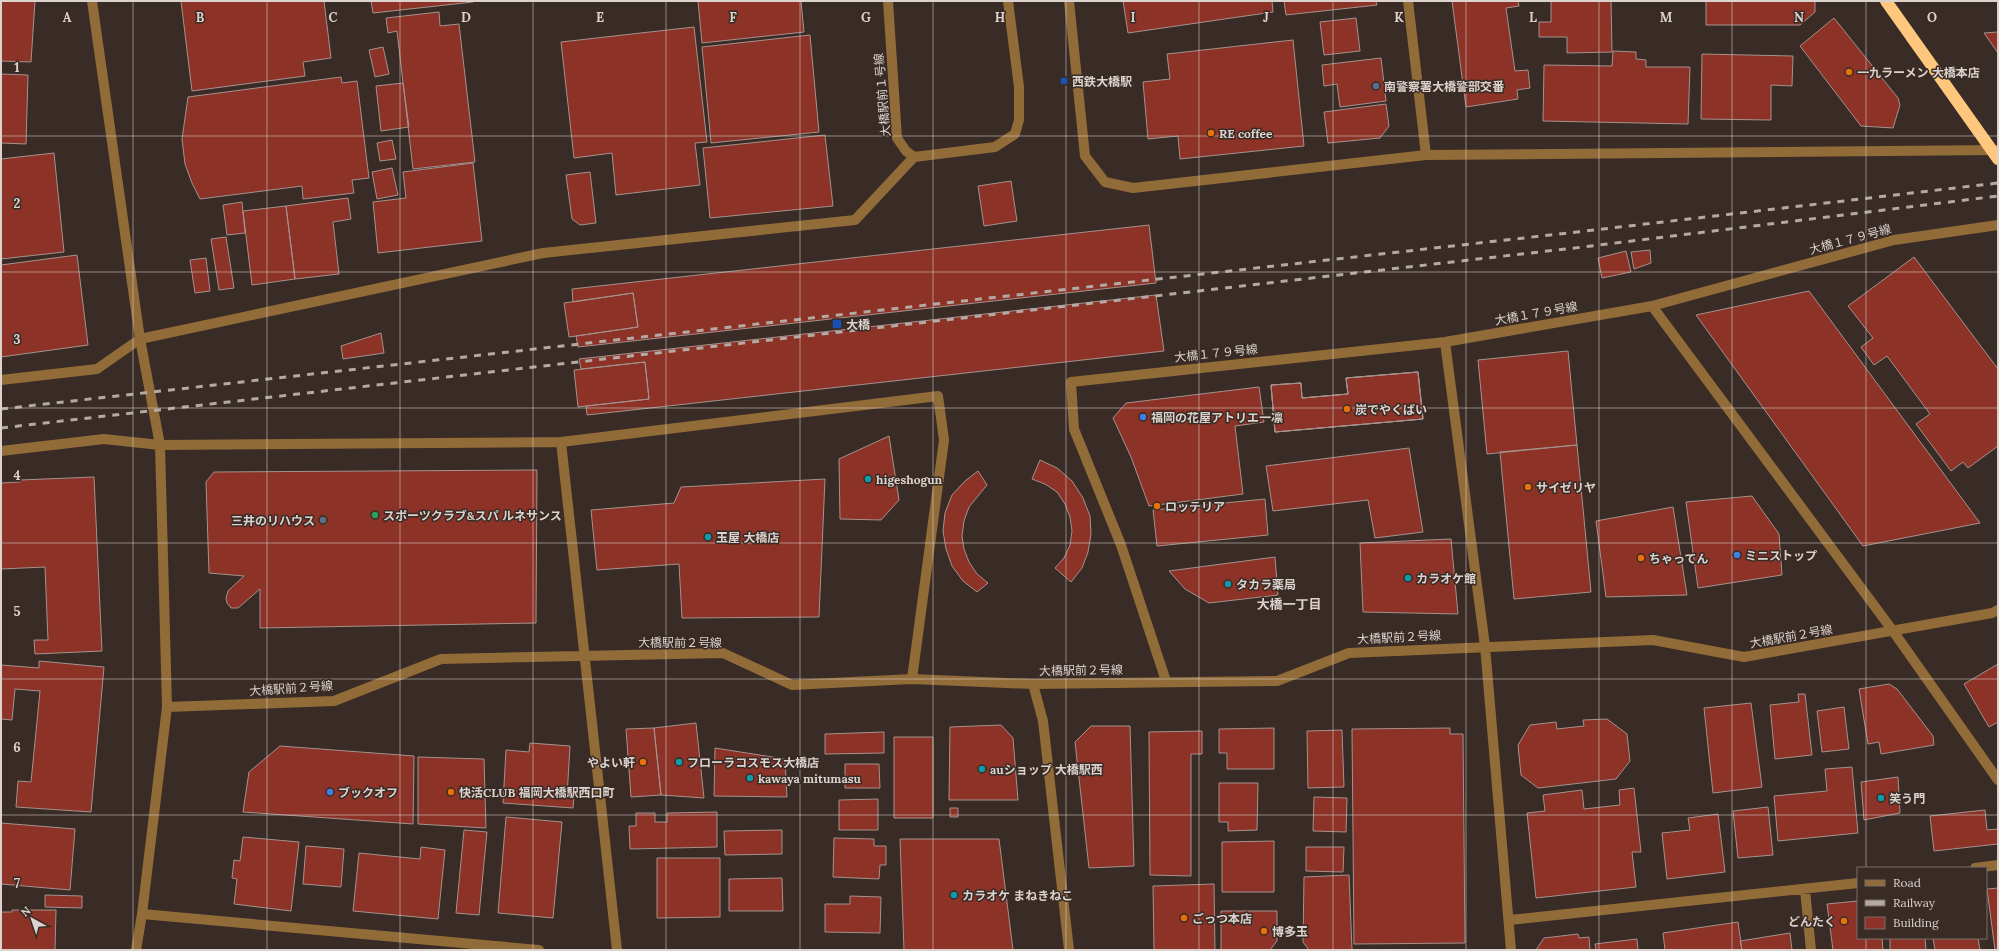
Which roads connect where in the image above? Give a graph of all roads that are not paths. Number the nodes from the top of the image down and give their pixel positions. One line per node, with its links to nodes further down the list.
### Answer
1 (92, 1): 12 (street)
2 (888, 1): 9 (street, 大橋駅前１号線)
3 (1008, 1): 9 (street)
4 (1069, 1): 8 (street)
5 (1408, 1): 8 (street)
6 (1886, 1): 7 (highway)
7 (1996, 153): 8 (street)
8 (1426, 155)
9 (914, 157): 12 (street)
10 (1998, 226): 11 (street, 大橋１７９号線)
11 (1652, 306): 13 (street, 大橋１７９号線); 19 (street)
12 (140, 339): 14 (street); 16 (street)
13 (1445, 342): 20 (street); 23 (street, 大橋１７９号線)
14 (1, 380)
15 (561, 442): 16 (street); 21 (street); 22 (street)
16 (160, 445): 17 (street); 25 (street)
17 (1, 451)
18 (1998, 610): 19 (street, 大橋駅前２号線)
19 (1893, 631): 20 (street, 大橋駅前２号線); 26 (street)
20 (1485, 646): 23 (street, 大橋駅前２号線); 32 (street)
21 (585, 655): 22 (street, 大橋駅前２号線); 25 (street, 大橋駅前２号線); 35 (street)
22 (912, 679): 24 (street, 大橋駅前２号線)
23 (1166, 681): 24 (street, 大橋駅前２号線)
24 (1034, 684): 36 (street)
25 (167, 707): 31 (street)
26 (1998, 780)
27 (1998, 865): 28 (street)
28 (1983, 867)
29 (1857, 883): 30 (street)
30 (1805, 890): 32 (street); 38 (street)
31 (142, 914): 33 (street); 34 (street)
32 (1510, 920): 37 (street)
33 (136, 950)
34 (539, 950)
35 (617, 950)
36 (1068, 950)
37 (1512, 950)
38 (1811, 950)

